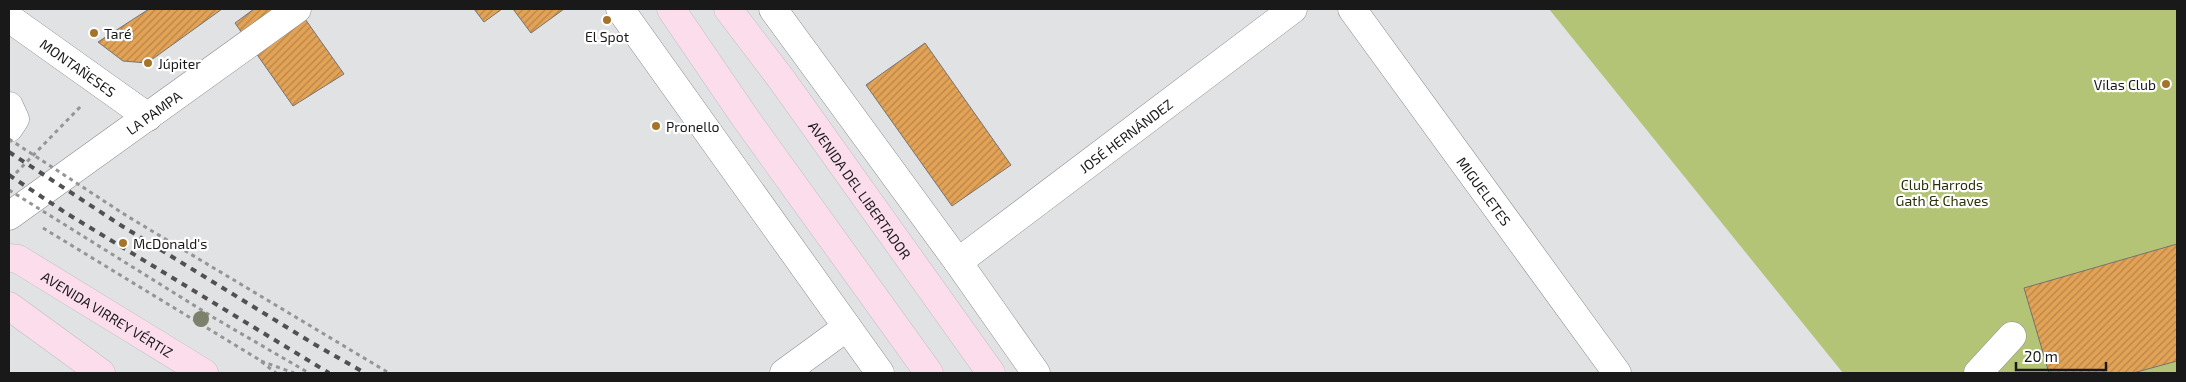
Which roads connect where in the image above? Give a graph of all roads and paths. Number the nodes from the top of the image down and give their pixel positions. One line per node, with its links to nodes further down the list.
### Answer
1 (297, 9): 11 (street, LA PAMPA)
2 (620, 9): 19 (street)
3 (671, 9): 30 (main road)
4 (728, 9): 31 (main road, AVENIDA DEL LIBERTADOR)
5 (773, 9): 17 (street)
6 (1293, 9): 17 (street, JOSÉ HERNÁNDEZ)
7 (1352, 9): 33 (street, MIGUELETES)
8 (9, 18): 9 (street, MONTAÑESES)
9 (103, 84): 11 (street, MONTAÑESES); 14 (path)
10 (9, 106): 12 (street)
11 (148, 117): 15 (street, LA PAMPA)
12 (9, 128)
13 (9, 139): 27 (path, bridge)
14 (9, 180)
15 (11, 206): 21 (path); 26 (path, bridge)
16 (9, 258): 23 (main road, AVENIDA VIRREY VÉRTIZ)
17 (958, 262): 32 (street)
18 (9, 306): 22 (main road)
19 (847, 327): 28 (street); 29 (street)
20 (2012, 336): 34 (street)
21 (258, 360): 24 (path); 25 (path)
22 (101, 373)
23 (204, 373)
24 (276, 373)
25 (294, 373)
26 (309, 373)
27 (389, 373)
28 (784, 373)
29 (880, 373)
30 (928, 373)
31 (991, 373)
32 (1036, 373)
33 (1617, 373)
34 (1978, 373)

